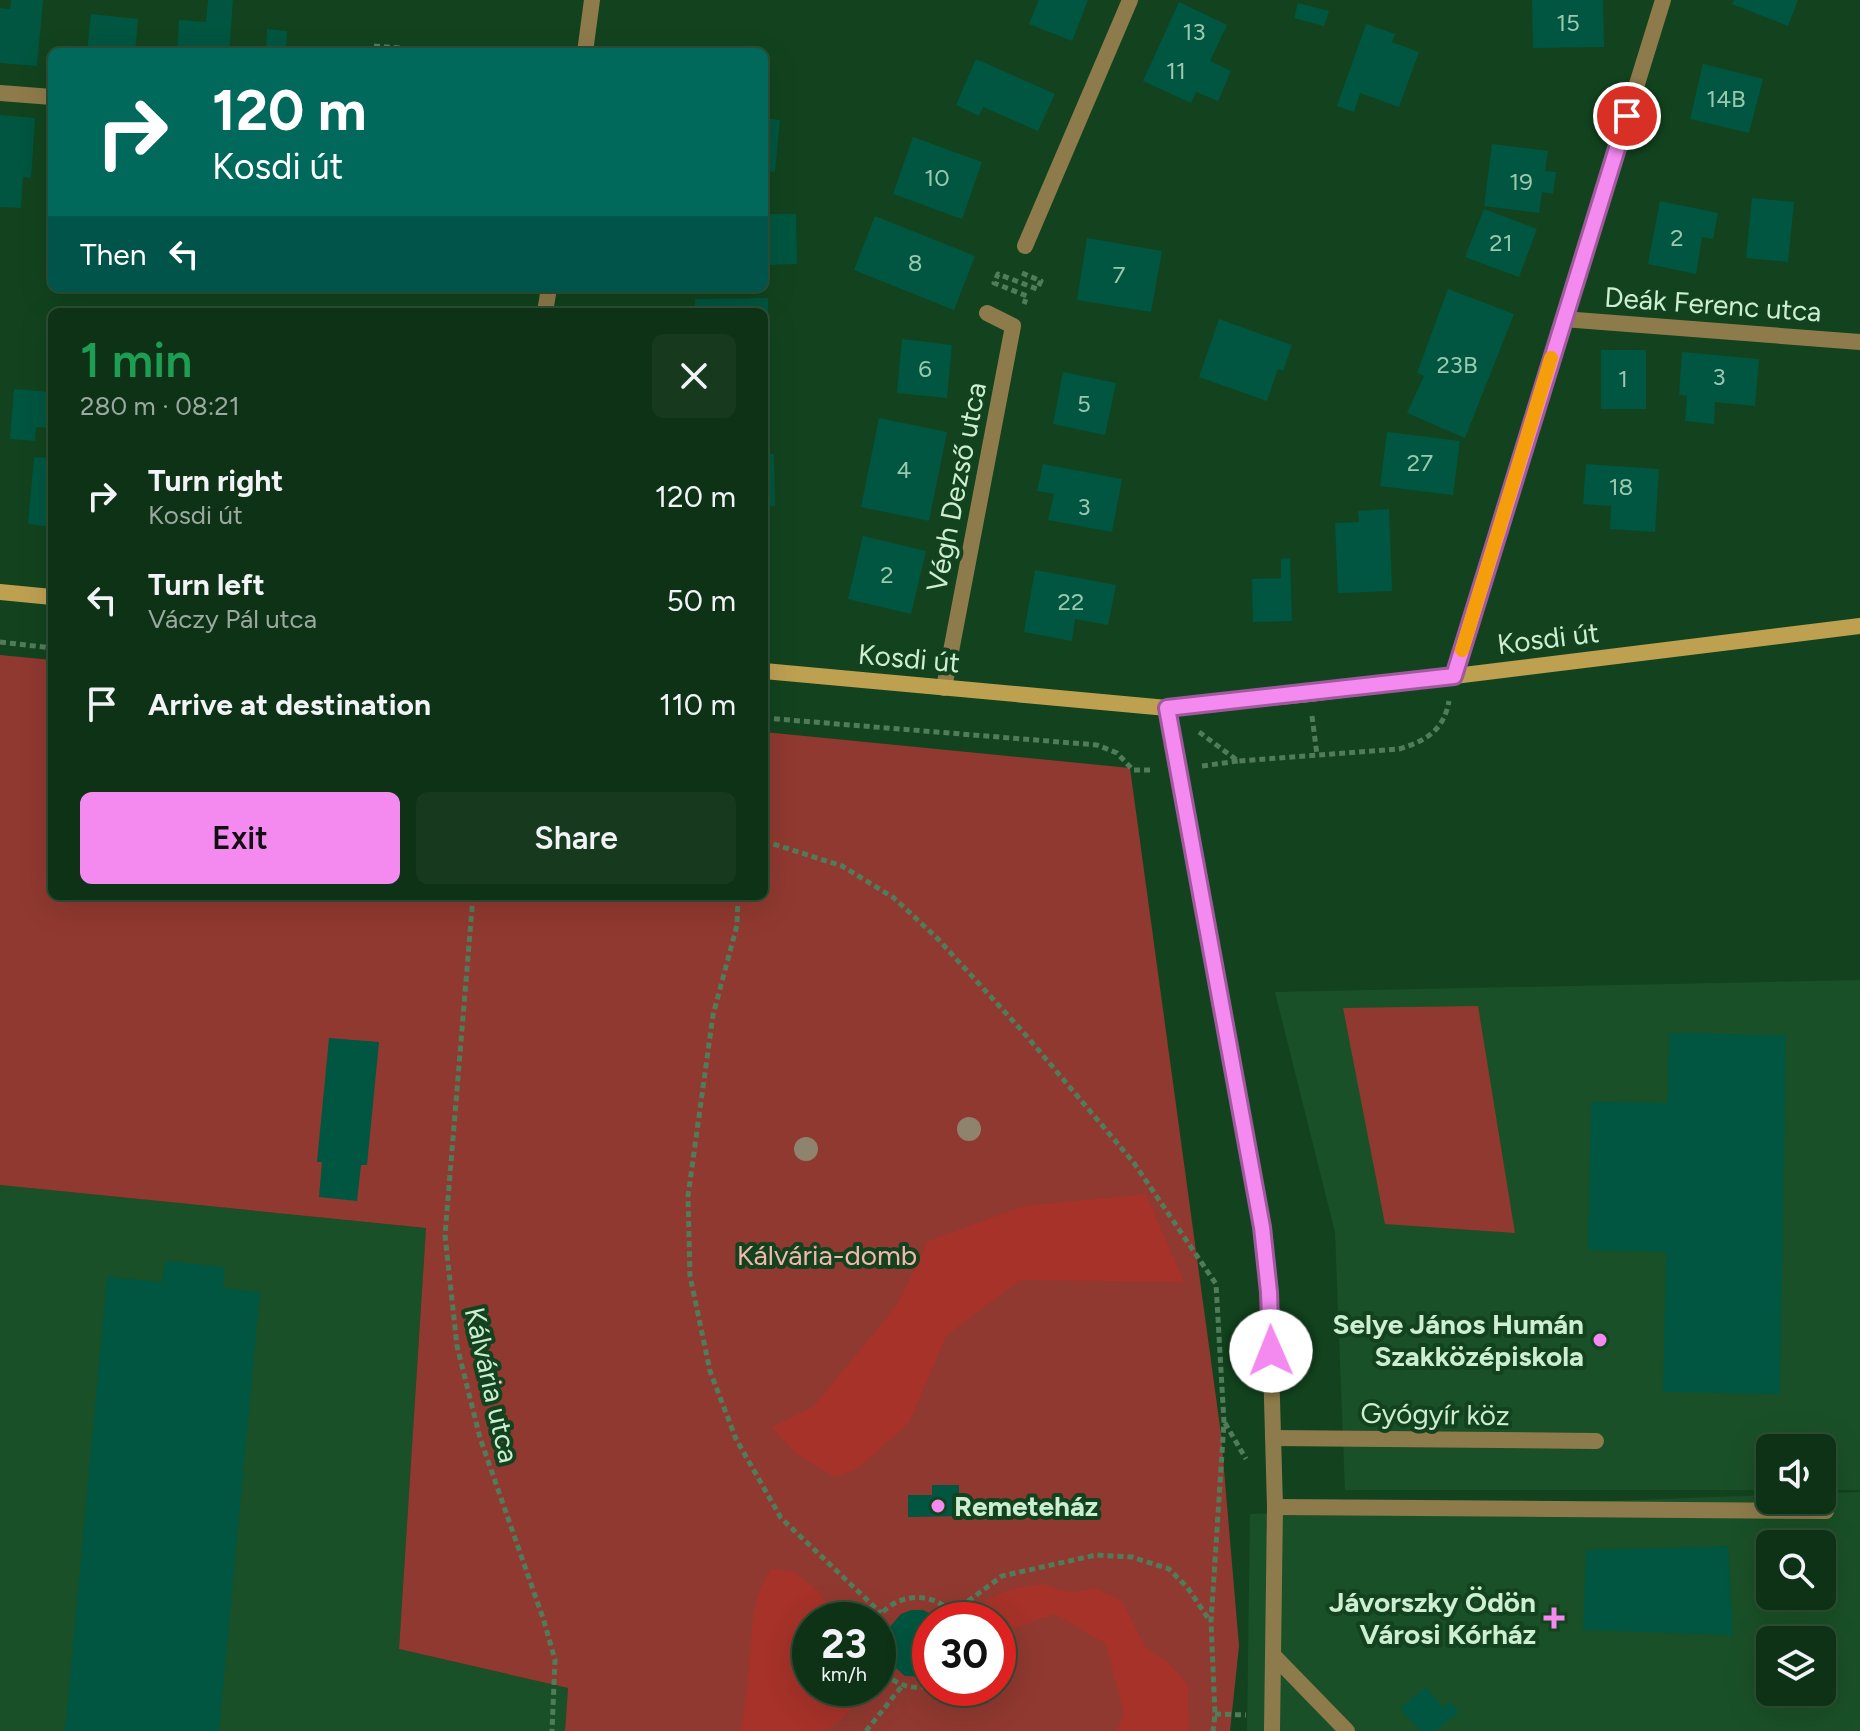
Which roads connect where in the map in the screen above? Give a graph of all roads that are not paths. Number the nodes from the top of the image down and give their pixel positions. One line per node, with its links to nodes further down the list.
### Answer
1 (592, 0): 4 (street)
2 (1130, 0): 7 (street)
3 (1663, 0): 9 (street)
4 (586, 48)
5 (0, 93): 6 (street)
6 (48, 97)
7 (1025, 246)
8 (987, 313): 16 (street, Végh Dezső utca)
9 (1563, 319): 10 (street, Deák Ferenc utca); 15 (street)
10 (1860, 342)
11 (0, 592): 12 (street)
12 (48, 597)
13 (1860, 626): 15 (street, Kosdi út)
14 (768, 671): 16 (street, Kosdi út)
15 (1454, 676): 17 (street, Kosdi út)
16 (944, 688): 17 (street, Kosdi út)
17 (1167, 708): 18 (street)
18 (1273, 1438): 19 (street, Gyógyír köz); 20 (street)
19 (1596, 1441)
20 (1275, 1507): 21 (street); 22 (street)
21 (1756, 1510)
22 (1274, 1656): 23 (street); 24 (street)
23 (1272, 1731)
24 (1347, 1731)

